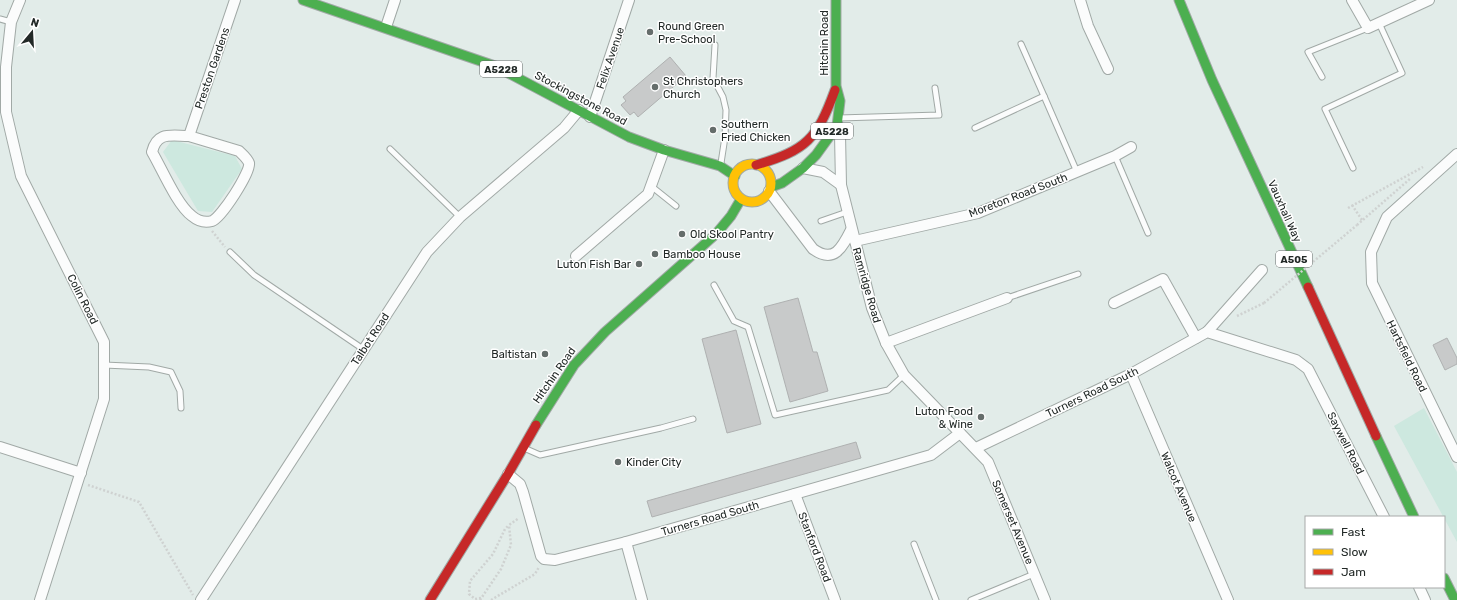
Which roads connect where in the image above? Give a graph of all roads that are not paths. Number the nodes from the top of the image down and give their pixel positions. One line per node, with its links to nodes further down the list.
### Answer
1 (20, 0): 12 (street, Colin Road)
2 (235, 0): 28 (street, Preston Gardens)
3 (303, 0): 14 (main road, Stockingstone Road / A5228)
4 (395, 0): 14 (street)
5 (629, 0): 25 (street, Felix Avenue)
6 (836, 0): 20 (main road, Hitchin Road / A5228)
7 (1080, 0): 18 (street)
8 (1179, 0): 76 (main road, Vauxhall Way / A505)
9 (1352, 0): 15 (street)
10 (1429, 0): 13 (street)
11 (0, 19): 12 (lane)
12 (11, 22): 62 (street, Colin Road)
13 (1379, 23): 15 (street); 37 (lane)
14 (386, 27): 23 (main road, Stockingstone Road / A5228)
15 (1368, 28): 19 (lane)
16 (1021, 44): 22 (lane)
17 (715, 45): 35 (lane)
18 (1108, 69)
19 (1322, 77)
20 (836, 86): 24 (main road, Hitchin Road / A5228); 26 (main road, Hitchin Road / A5228)
21 (934, 88): 26 (lane)
22 (1044, 96): 27 (lane); 38 (lane)
23 (579, 110): 25 (main road, Stockingstone Road / A5228); 46 (street, Talbot Road)
24 (826, 115): 26 (lane); 34 (main road, Hitchin Road / A5228)
25 (590, 116): 31 (main road, Stockingstone Road / A5228)
26 (837, 122): 36 (main road, A5228); 40 (street, Ramridge Road)
27 (975, 128)
28 (189, 136): 28 (street)
29 (1131, 147): 33 (street, Moreton Road South)
30 (390, 149): 46 (lane)
31 (664, 150): 35 (main road, Stockingstone Road / A5228); 41 (street)
32 (1457, 154): 71 (street, Hartsfield Road)
33 (1115, 156): 38 (street, Moreton Road South); 49 (lane)
34 (756, 165): 39 (main road); 42 (main road)
35 (720, 166): 39 (main road, Stockingstone Road / A5228)
36 (803, 168): 40 (street); 42 (main road, A5228)
37 (1353, 168)
38 (1077, 172): 50 (street, Moreton Road South)
39 (735, 176): 43 (main road)
40 (841, 185): 45 (street, Ramridge Road)
41 (651, 186): 44 (lane); 52 (street)
42 (770, 189): 43 (main road); 48 (street)
43 (742, 199): 69 (main road, Hitchin Road)
44 (676, 206)
45 (847, 212): 47 (lane); 48 (street, Ramridge Road)
46 (460, 217): 61 (street, Talbot Road)
47 (821, 221)
48 (851, 230): 50 (street, Ramridge Road)
49 (1148, 233)
50 (855, 241): 60 (street, Ramridge Road)
51 (230, 252): 61 (lane)
52 (576, 256)
53 (1262, 270): 58 (street, Turners Road South)
54 (1078, 274): 56 (lane)
55 (714, 285): 64 (lane)
56 (1007, 298): 60 (street)
57 (1114, 303): 59 (street)
58 (1207, 332): 59 (street, Turners Road South); 75 (street, Saywell Road)
59 (1196, 338): 63 (street, Turners Road South)
60 (886, 343): 64 (street, Ramridge Road)
61 (363, 349): 83 (street, Talbot Road)
62 (104, 365): 65 (lane); 73 (street, Colin Road)
63 (1131, 374): 70 (street, Turners Road South); 90 (street, Walcot Avenue)
64 (904, 376): 67 (street, Ramridge Road)
65 (182, 408)
66 (693, 419): 69 (lane)
67 (960, 433): 70 (street, Ramridge Road); 74 (street, Turners Road South)
68 (0, 447): 73 (street)
69 (523, 448): 72 (main road, Hitchin Road)
70 (976, 448): 79 (street, Somerset Avenue)
71 (1457, 457)
72 (508, 474): 77 (street, Turners Road South); 84 (main road, Hitchin Road)
73 (79, 477): 82 (street, Colin Road)
74 (795, 494): 77 (street, Turners Road South); 86 (street, Stanford Road)
75 (1383, 516)
76 (1414, 516)
77 (626, 542): 85 (street)
78 (914, 544): 87 (lane)
79 (1034, 574): 88 (lane); 89 (street, Somerset Avenue)
80 (1445, 580): 92 (main road)
81 (1419, 588): 91 (street)
82 (40, 600)
83 (201, 600)
84 (430, 600)
85 (642, 600)
86 (835, 600)
87 (936, 600)
88 (971, 600)
89 (1045, 600)
90 (1228, 600)
91 (1425, 600)
92 (1455, 600)

